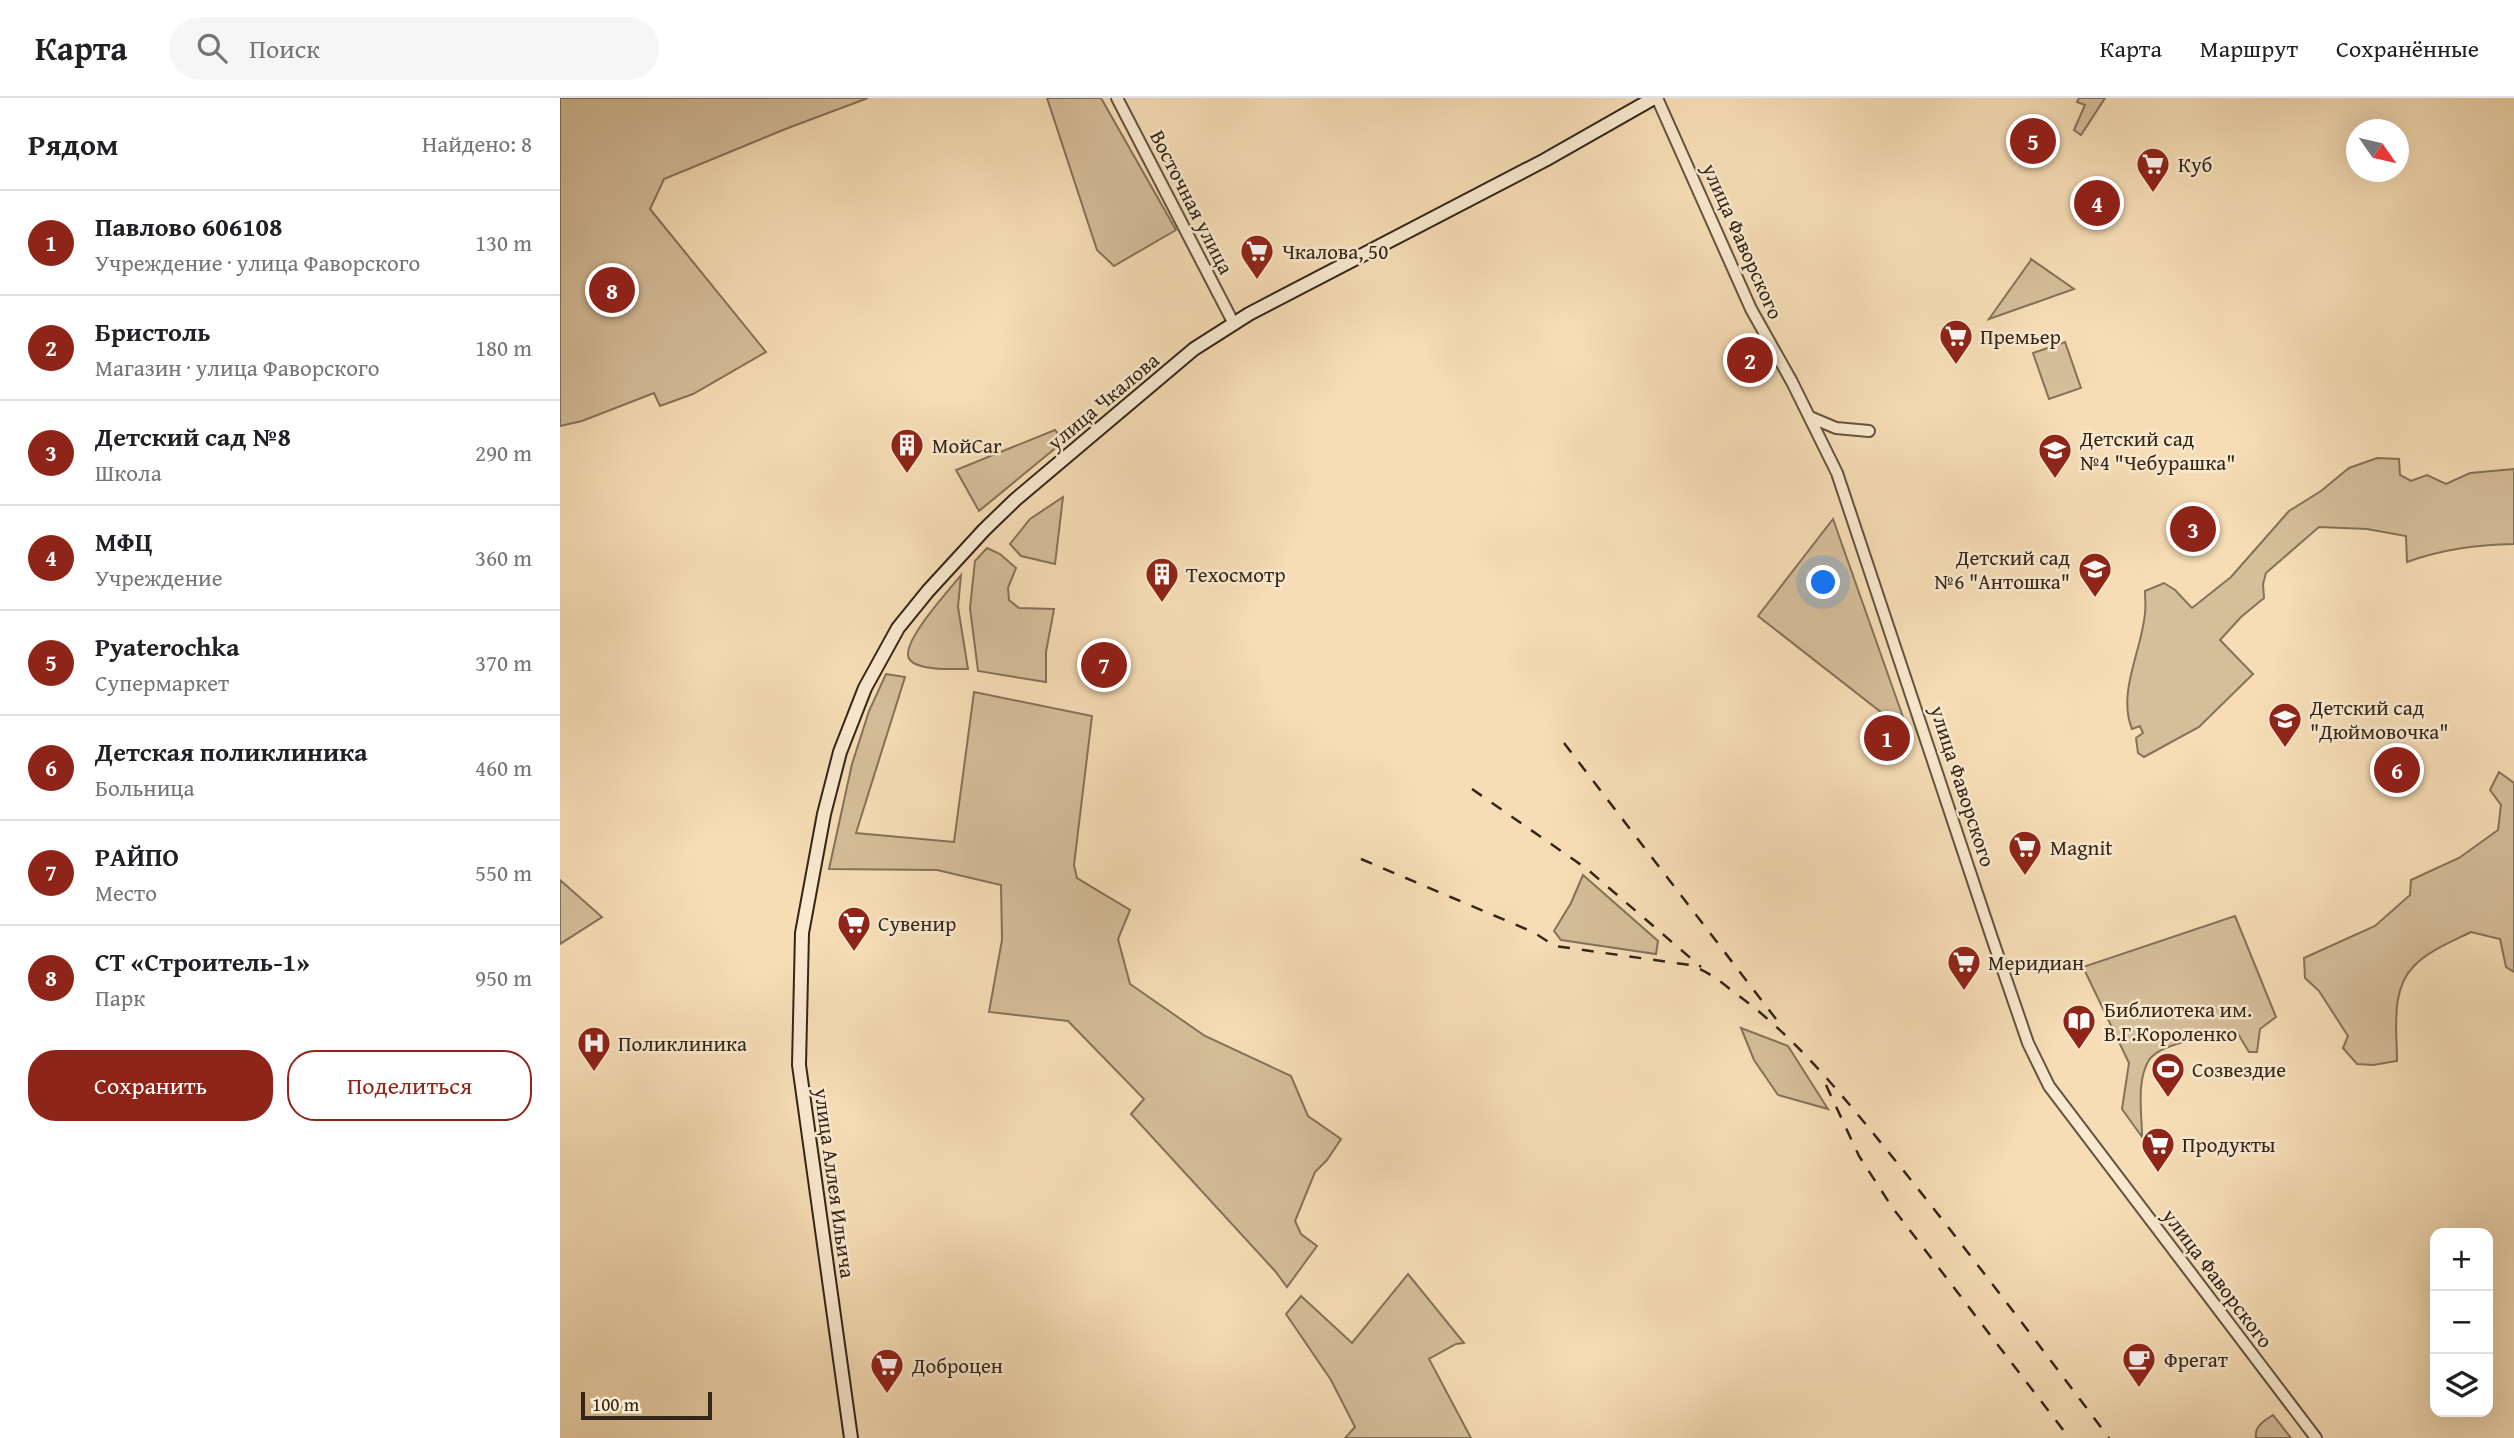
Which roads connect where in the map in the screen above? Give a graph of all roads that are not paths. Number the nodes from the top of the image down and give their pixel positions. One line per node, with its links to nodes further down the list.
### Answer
1 (1117, 98): 3 (street, Восточная улица)
2 (1655, 98): 3 (main road, улица Чкалова); 4 (street, улица Фаворского)
3 (1234, 324): 6 (main road, улица Чкалова)
4 (1810, 417): 5 (street); 8 (street, улица Фаворского)
5 (1869, 431)
6 (802, 933): 7 (main road, улица Аллея Ильича)
7 (851, 1438)
8 (2316, 1438)

